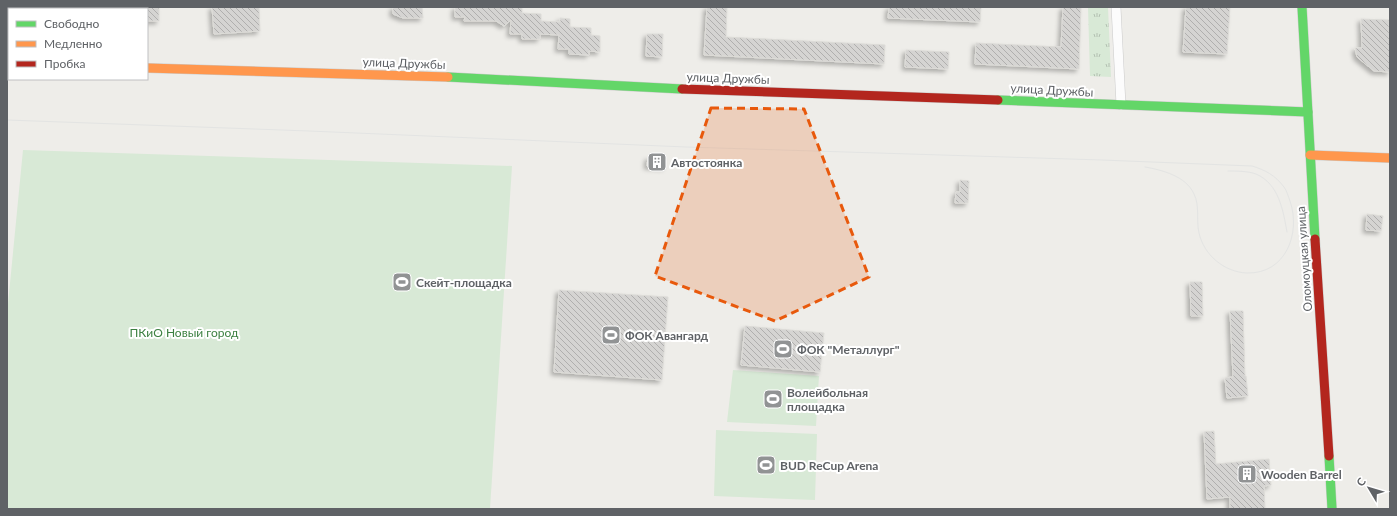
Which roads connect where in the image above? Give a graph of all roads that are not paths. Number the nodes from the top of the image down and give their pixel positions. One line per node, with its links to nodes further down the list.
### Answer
1 (1116, 7): 4 (street)
2 (1302, 7): 5 (street, Оломоуцкая улица)
3 (148, 68): 4 (street, улица Дружбы)
4 (1121, 105): 5 (street, улица Дружбы)
5 (1308, 112): 6 (street, Оломоуцкая улица)
6 (1310, 155): 7 (street); 8 (street, Оломоуцкая улица)
7 (1390, 158)
8 (1332, 509)

